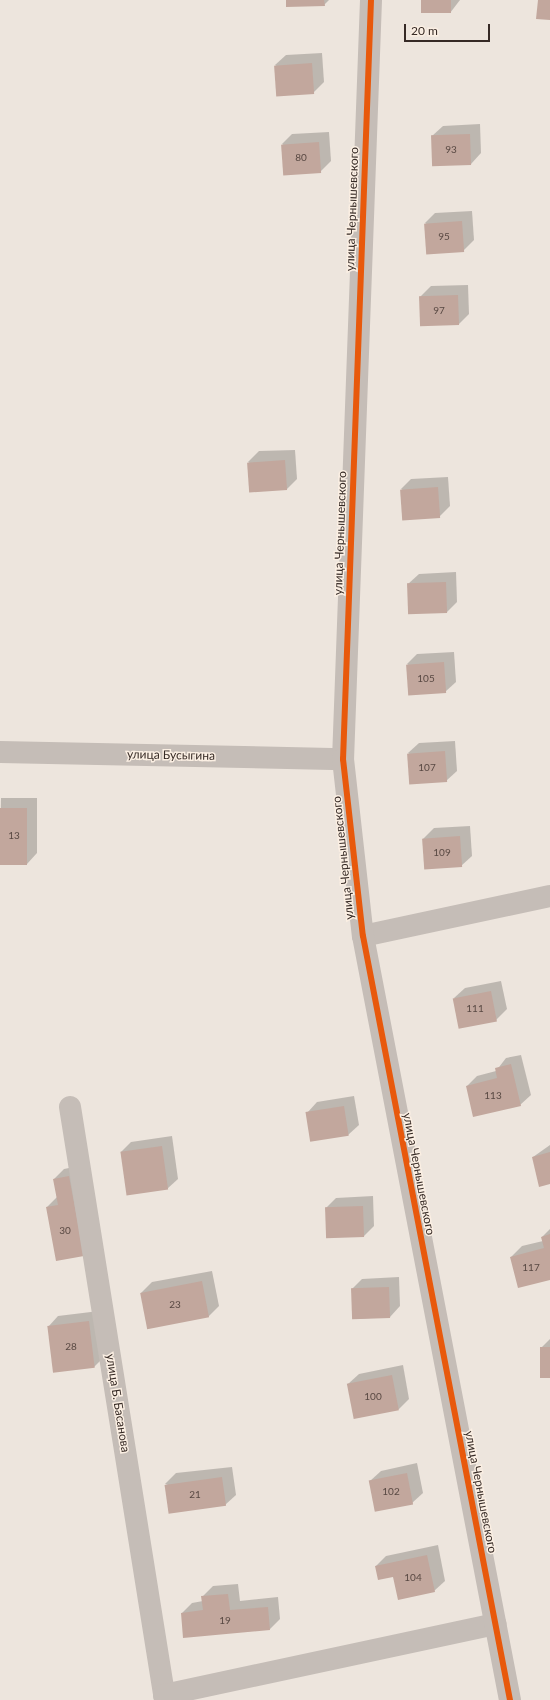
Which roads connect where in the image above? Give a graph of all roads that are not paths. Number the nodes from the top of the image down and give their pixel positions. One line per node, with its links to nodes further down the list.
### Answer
1 (370, 0): 3 (street, улица Чернышевского)
2 (0, 752): 3 (street, улица Бусыгина)
3 (343, 759): 5 (street, улица Чернышевского)
4 (550, 896): 5 (street)
5 (363, 936): 7 (street, улица Чернышевского)
6 (70, 1107): 8 (street, улица Б. Басанова)
7 (495, 1624): 8 (street); 9 (street, улица Чернышевского)
8 (165, 1697)
9 (510, 1700)

